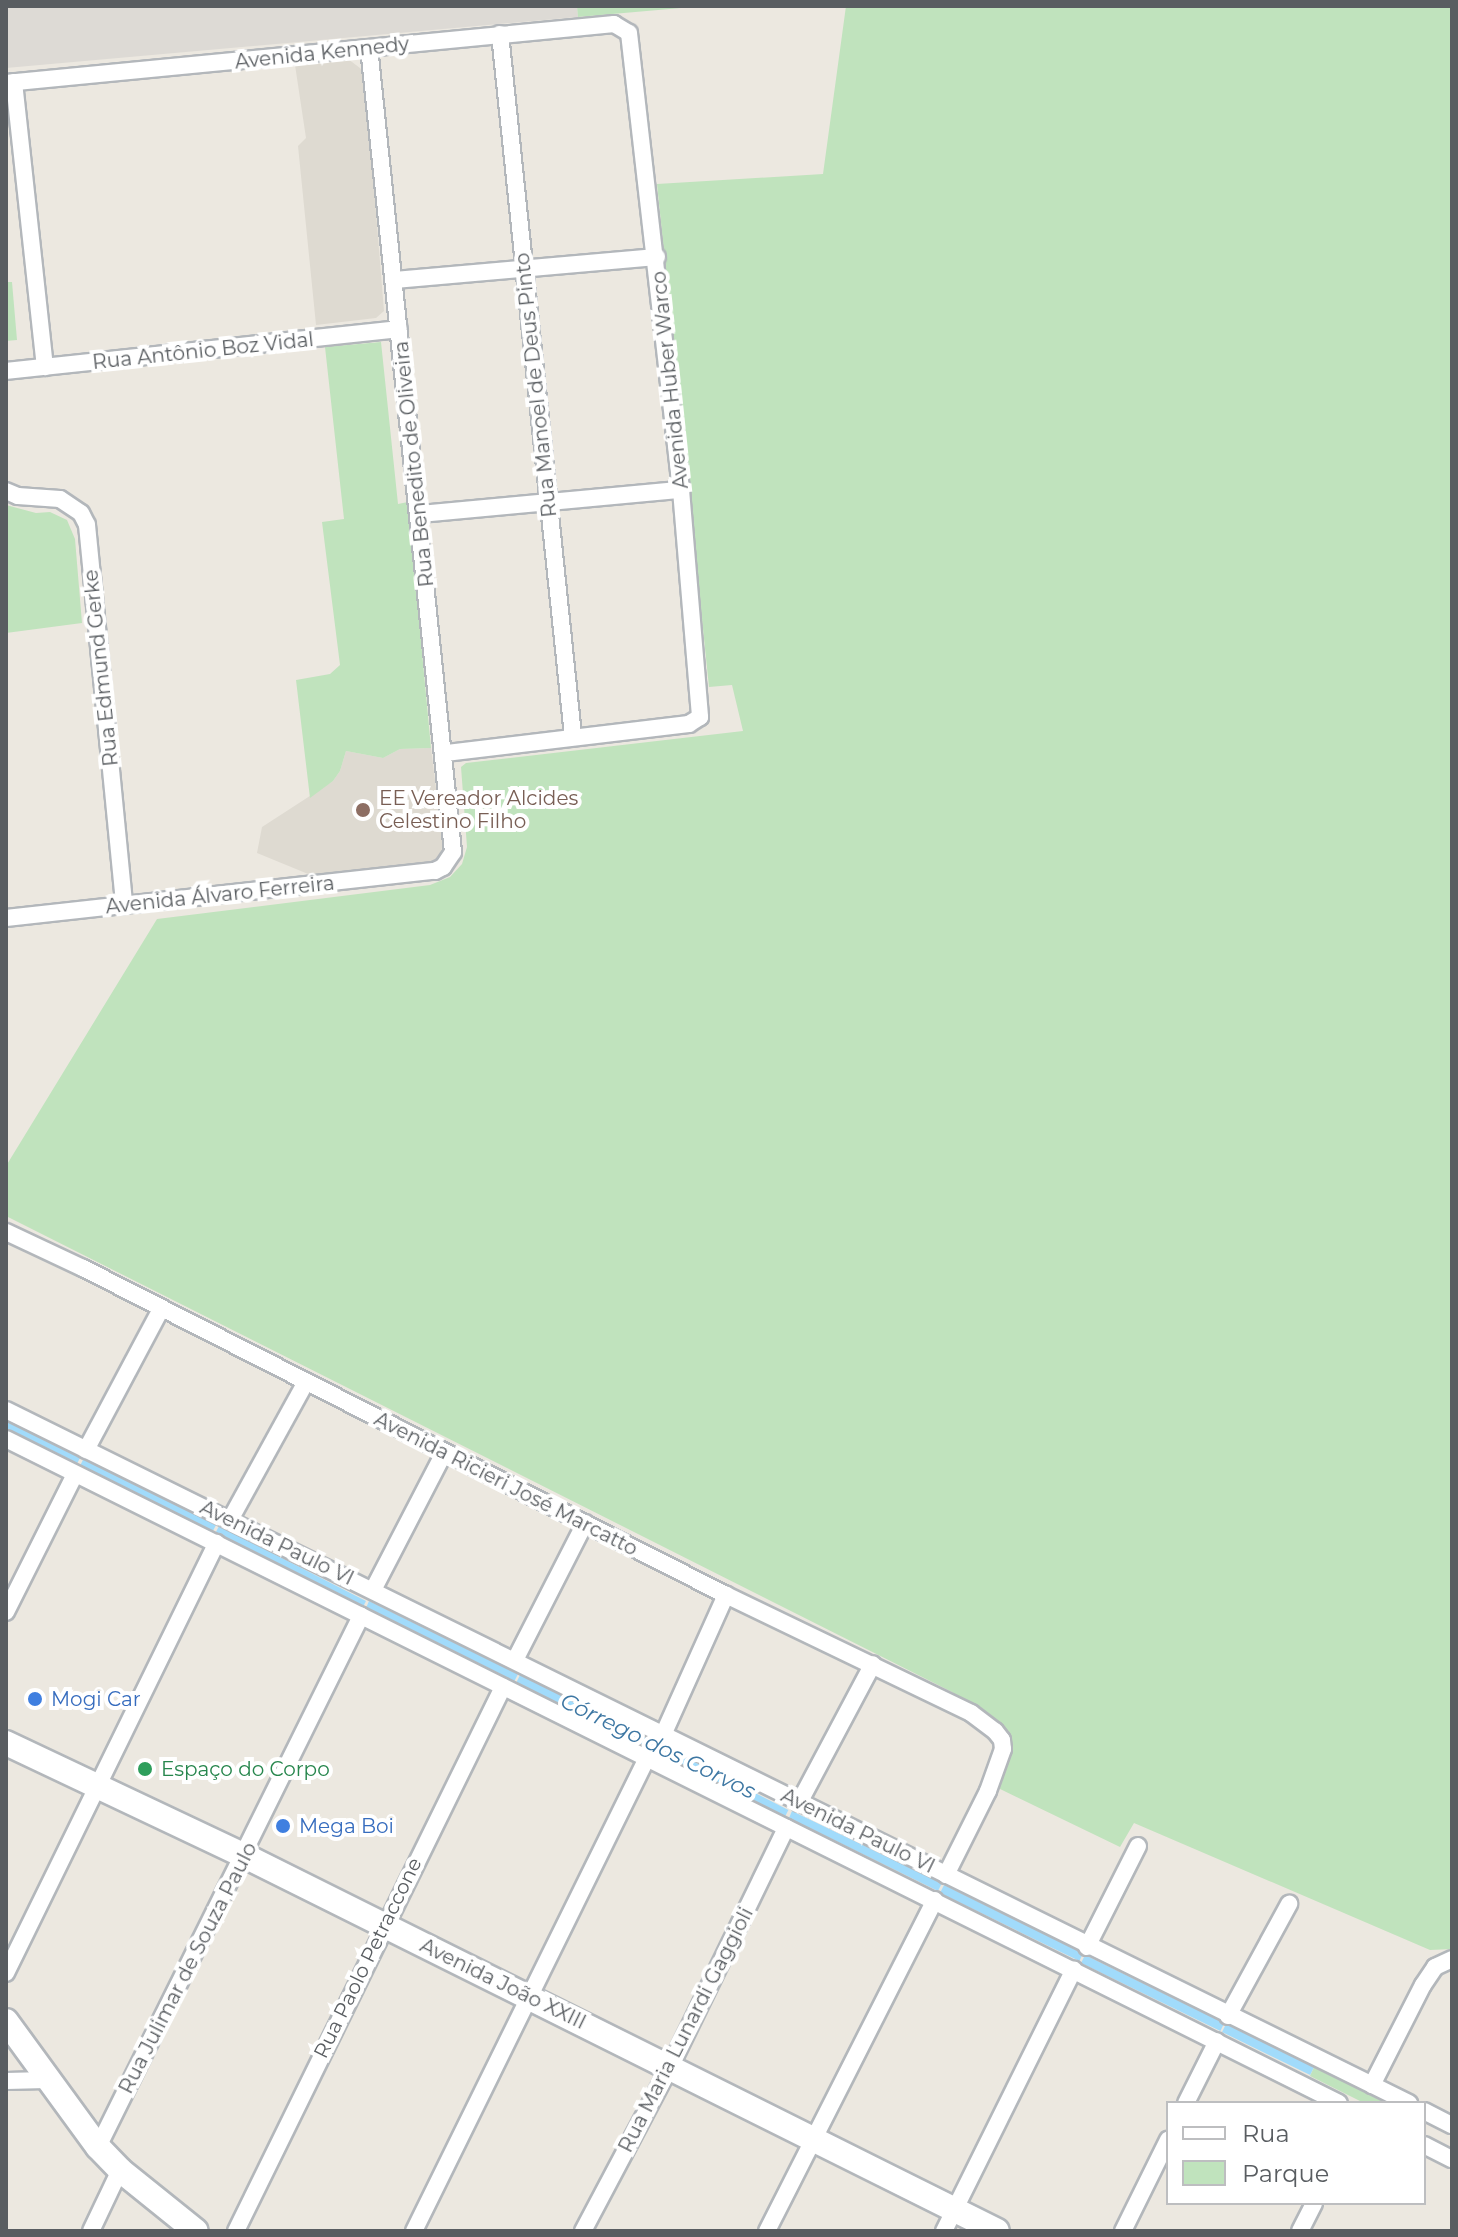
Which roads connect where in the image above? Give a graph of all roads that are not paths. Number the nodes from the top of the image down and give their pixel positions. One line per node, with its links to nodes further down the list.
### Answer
1 (500, 34): 2 (street, Avenida Kennedy); 3 (street, Avenida Kennedy); 6 (street, Rua Manoel de Deus Pinto)
2 (631, 39): 5 (street, Avenida Huber Warco)
3 (369, 48): 4 (street, Avenida Kennedy); 7 (street, Rua Benedito de Oliveira)
4 (10, 83): 9 (street)
5 (657, 257): 6 (street); 11 (street, Avenida Huber Warco)
6 (525, 268): 7 (street); 13 (street, Rua Manoel de Deus Pinto)
7 (394, 280): 8 (street, Rua Benedito de Oliveira)
8 (399, 329): 9 (street, Rua Antônio Boz Vidal); 14 (street, Rua Benedito de Oliveira)
9 (45, 367): 10 (street, Rua Antônio Boz Vidal)
10 (6, 371)
11 (681, 490): 13 (street); 15 (street, Avenida Huber Warco)
12 (6, 491): 18 (street, Rua Edmund Gerke)
13 (548, 502): 14 (street); 15 (street, Rua Manoel de Deus Pinto)
14 (420, 514): 16 (street, Rua Benedito de Oliveira)
15 (573, 736): 16 (street)
16 (445, 753): 17 (street, Rua Benedito de Oliveira)
17 (435, 871): 18 (street, Avenida Álvaro Ferreira)
18 (124, 905): 19 (street, Avenida Álvaro Ferreira)
19 (6, 918)
20 (6, 1232): 21 (street, Avenida Ricieri José Marcatto)
21 (161, 1309): 22 (street, Avenida Ricieri José Marcatto); 25 (street)
22 (306, 1382): 26 (street, Avenida Ricieri José Marcatto); 28 (street)
23 (6, 1410): 25 (street, Avenida Paulo VI)
24 (6, 1439): 27 (street, Avenida Paulo VI)
25 (86, 1450): 28 (street, Avenida Paulo VI)
26 (444, 1453): 29 (street, Avenida Ricieri José Marcatto); 31 (street)
27 (75, 1474): 30 (street, Avenida Paulo VI); 33 (street)
28 (230, 1520): 31 (street, Avenida Paulo VI)
29 (585, 1523): 32 (street, Avenida Ricieri José Marcatto); 35 (street)
30 (217, 1543): 34 (street, Avenida Paulo VI); 41 (street)
31 (373, 1590): 35 (street, Avenida Paulo VI)
32 (726, 1595): 36 (street, Avenida Ricieri José Marcatto); 38 (street)
33 (6, 1612)
34 (361, 1616): 37 (street, Avenida Paulo VI); 45 (street, Rua Julimar de Souza Paulo)
35 (515, 1660): 38 (street, Avenida Paulo VI)
36 (873, 1664): 42 (street); 46 (street, Avenida Ricieri José Marcatto)
37 (503, 1687): 40 (street, Avenida Paulo VI); 49 (street, Rua Paolo Petraccone)
38 (663, 1735): 42 (street, Avenida Paulo VI)
39 (6, 1743): 41 (street, Avenida João XXIII)
40 (647, 1758): 43 (street, Avenida Paulo VI); 54 (street)
41 (98, 1787): 45 (street, Avenida João XXIII); 53 (street)
42 (799, 1803): 46 (street, Avenida Paulo VI)
43 (786, 1828): 47 (street, Avenida Paulo VI); 58 (street, Rua Maria Lunardi Gaggioli)
44 (1138, 1846): 50 (street)
45 (245, 1856): 49 (street, Avenida João XXIII); 70 (street, Rua Julimar de Souza Paulo)
46 (946, 1875): 50 (street, Avenida Paulo VI)
47 (935, 1900): 52 (street, Avenida Paulo VI); 67 (street)
48 (1289, 1904): 55 (street)
49 (384, 1925): 54 (street, Avenida João XXIII); 77 (street, Rua Paolo Petraccone)
50 (1087, 1947): 55 (street, Avenida Paulo VI)
51 (1452, 1959): 61 (street)
52 (1074, 1969): 57 (street, Avenida Paulo VI); 74 (street)
53 (6, 1973)
54 (527, 1997): 58 (street, Avenida João XXIII); 78 (street)
55 (1228, 2016): 61 (street, Avenida Paulo VI)
56 (6, 2021): 59 (street)
57 (1217, 2041): 62 (street); 63 (street, Avenida Paulo VI)
58 (670, 2067): 67 (street, Avenida João XXIII); 79 (street, Rua Maria Lunardi Gaggioli)
59 (46, 2080): 60 (street); 70 (street)
60 (6, 2081)
61 (1372, 2085): 64 (street, Avenida Paulo VI)
62 (1187, 2101)
63 (1335, 2101)
64 (1405, 2101)
65 (1426, 2112): 66 (street)
66 (1452, 2125)
67 (812, 2138): 74 (street, Avenida João XXIII); 80 (street)
68 (1166, 2144): 82 (street)
69 (1426, 2146): 71 (street)
70 (98, 2147): 72 (street)
71 (1452, 2159)
72 (120, 2170): 75 (street); 76 (street)
73 (1313, 2205): 83 (street)
74 (949, 2220): 81 (street, Avenida João XXIII)
75 (91, 2231)
76 (196, 2231)
77 (236, 2231)
78 (414, 2231)
79 (583, 2231)
80 (767, 2231)
81 (997, 2231)
82 (1123, 2231)
83 (1300, 2231)

